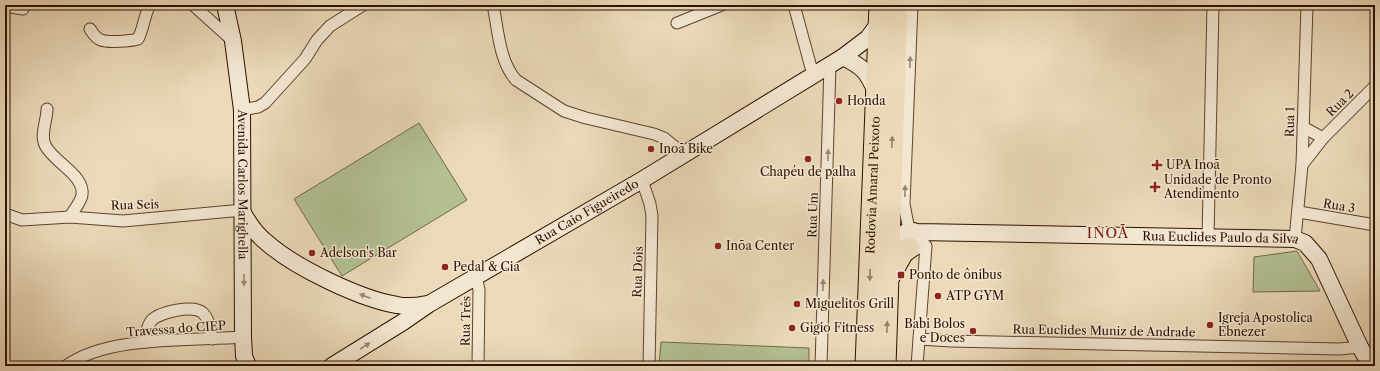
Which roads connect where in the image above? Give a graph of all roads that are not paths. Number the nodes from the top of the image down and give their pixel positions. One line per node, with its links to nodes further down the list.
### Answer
1 (150, 5): 16 (street)
2 (193, 5): 17 (street)
3 (225, 5): 17 (street, Avenida Carlos Marighella)
4 (363, 5): 23 (street)
5 (493, 5): 26 (street)
6 (722, 5): 15 (street)
7 (794, 5): 19 (street)
8 (897, 5): 29 (highway, Rodovia Amaral Peixoto, one-way to 8)
9 (912, 5): 35 (street, one-way to 9)
10 (1213, 5): 36 (street)
11 (1307, 5): 24 (street, Rua 1)
12 (5, 6): 13 (street)
13 (23, 9)
14 (879, 14): 18 (street, Rua Caio Figueiredo); 21 (highway, Rodovia Amaral Peixoto)
15 (677, 23)
16 (90, 28)
17 (233, 41): 23 (street, Avenida Carlos Marighella)
18 (836, 61): 19 (street, Rua Caio Figueiredo); 21 (street); 55 (street, Rua Um, one-way to 18)
19 (814, 75): 26 (street, Rua Caio Figueiredo)
20 (1375, 86): 25 (street, Rua 2)
21 (877, 96): 56 (highway, Rodovia Amaral Peixoto, one-way to 56)
22 (47, 109): 33 (street)
23 (242, 110): 30 (street, Avenida Carlos Marighella)
24 (1303, 127): 25 (street); 27 (street, Rua 1)
25 (1323, 138): 27 (street, Rua 2)
26 (684, 154): 28 (street, Rua Caio Figueiredo)
27 (1302, 165): 31 (street, Rua 1)
28 (642, 180): 40 (street, Rua Caio Figueiredo); 54 (street, Rua Dois)
29 (890, 202): 35 (highway); 41 (highway, Rodovia Amaral Peixoto)
30 (243, 211): 33 (street, Rua Seis); 38 (street); 39 (street, Avenida Carlos Marighella)
31 (1299, 212): 34 (street, Rua 3); 37 (street, Rua 1)
32 (5, 214): 33 (street, Rua Seis)
33 (70, 217)
34 (1375, 225)
35 (912, 238): 36 (street, Rua Euclides Paulo da Silva); 41 (highway); 47 (street)
36 (1208, 238): 37 (street, Rua Euclides Paulo da Silva)
37 (1295, 239): 49 (street, Rua Euclides Paulo da Silva)
38 (266, 242): 39 (street); 43 (street, one-way to 38)
39 (243, 249): 45 (street, Avenida Carlos Marighella, one-way to 45)
40 (476, 276): 42 (street, Rua Caio Figueiredo); 53 (street, Rua Três)
41 (888, 278): 57 (highway, Rodovia Amaral Peixoto, one-way to 41)
42 (429, 304): 43 (street); 44 (street, Rua Caio Figueiredo)
43 (402, 306): 44 (street)
44 (403, 322): 52 (street, Rua Caio Figueiredo, one-way to 44)
45 (244, 338): 46 (street, Travessa do CIEP); 50 (street, Avenida Carlos Marighella)
46 (212, 339): 48 (street, Travessa do CIEP); 48 (street)
47 (919, 339): 49 (street, Rua Euclides Muniz de Andrade); 58 (street)
48 (145, 342): 51 (street, Travessa do CIEP)
49 (1360, 348): 59 (street, Rua Euclides Paulo da Silva)
50 (245, 363)
51 (66, 366)
52 (332, 366)
53 (478, 366)
54 (649, 366)
55 (821, 366)
56 (866, 366)
57 (885, 366)
58 (917, 366)
59 (1371, 366)

